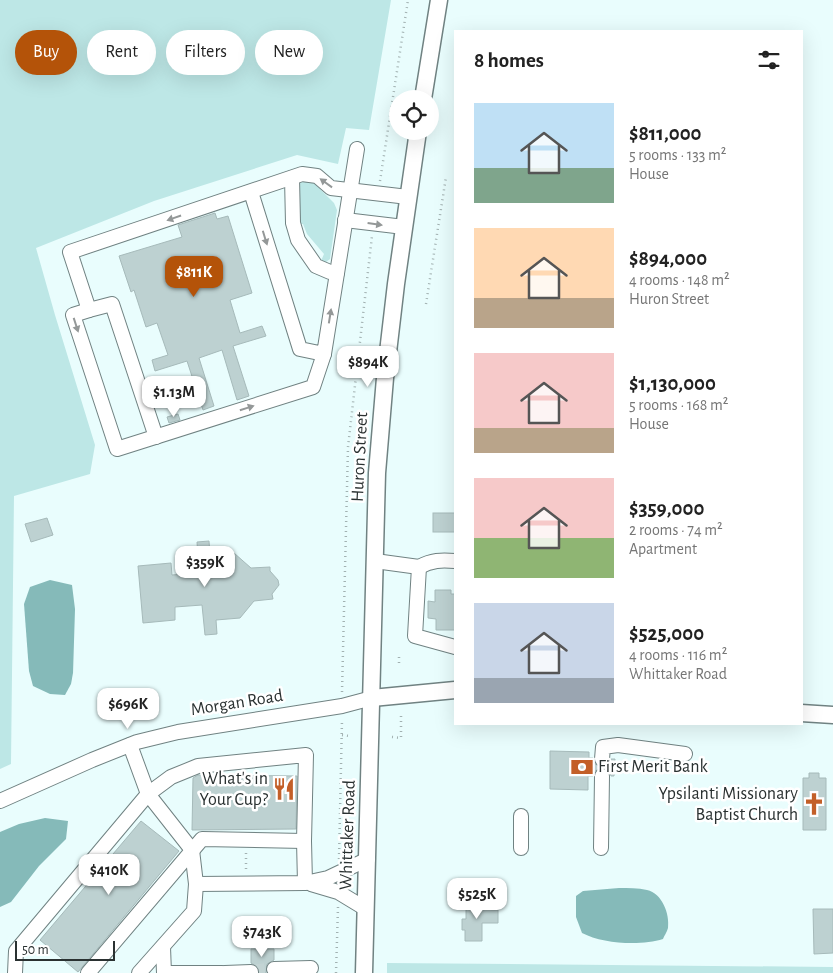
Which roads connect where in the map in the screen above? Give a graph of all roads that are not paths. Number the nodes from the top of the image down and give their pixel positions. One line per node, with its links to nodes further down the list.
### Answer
1 (439, 0): 2 (main road)
2 (424, 90)
3 (417, 140): 8 (main road, Huron Street)
4 (357, 149): 6 (street)
5 (292, 178): 6 (street, one-way to 5); 7 (street); 11 (street)
6 (350, 190): 8 (street); 9 (street)
7 (251, 192): 12 (street, one-way to 12); 13 (street, one-way to 13)
8 (408, 197): 10 (main road, Huron Street)
9 (345, 220): 10 (street, one-way to 10); 11 (street)
10 (404, 227): 15 (main road, Huron Street)
11 (337, 273): 13 (street, one-way to 11)
12 (89, 310): 14 (street); 14 (street, one-way to 14)
13 (324, 354): 14 (street, one-way to 13)
14 (156, 437)
15 (375, 561): 17 (street); 20 (main road, Huron Street)
16 (454, 561): 17 (street)
17 (420, 568): 18 (street)
18 (454, 647)
19 (454, 690): 20 (main road)
20 (372, 698): 23 (street, Morgan Road); 34 (main road, Whittaker Road)
21 (803, 713): 22 (main road)
22 (833, 714)
23 (130, 745): 27 (street); 28 (street, Morgan Road)
24 (685, 754): 25 (street)
25 (602, 759)
26 (602, 776): 32 (street)
27 (148, 794): 30 (street); 33 (street); 42 (street)
28 (0, 801)
29 (521, 816): 31 (street)
30 (304, 841): 33 (street); 35 (street)
31 (521, 848)
32 (601, 848)
33 (192, 850): 36 (street); 43 (street)
34 (368, 859): 35 (street); 37 (main road, Whittaker Road)
35 (305, 883): 36 (street); 37 (street)
36 (196, 884): 38 (street)
37 (366, 909): 48 (main road, Whittaker Road)
38 (163, 947): 44 (street); 45 (street)
39 (311, 968): 40 (street)
40 (274, 969)
41 (251, 972): 47 (street)
42 (15, 973)
43 (88, 973)
44 (139, 973)
45 (164, 973)
46 (170, 973): 47 (street)
47 (223, 973)
48 (364, 973)

